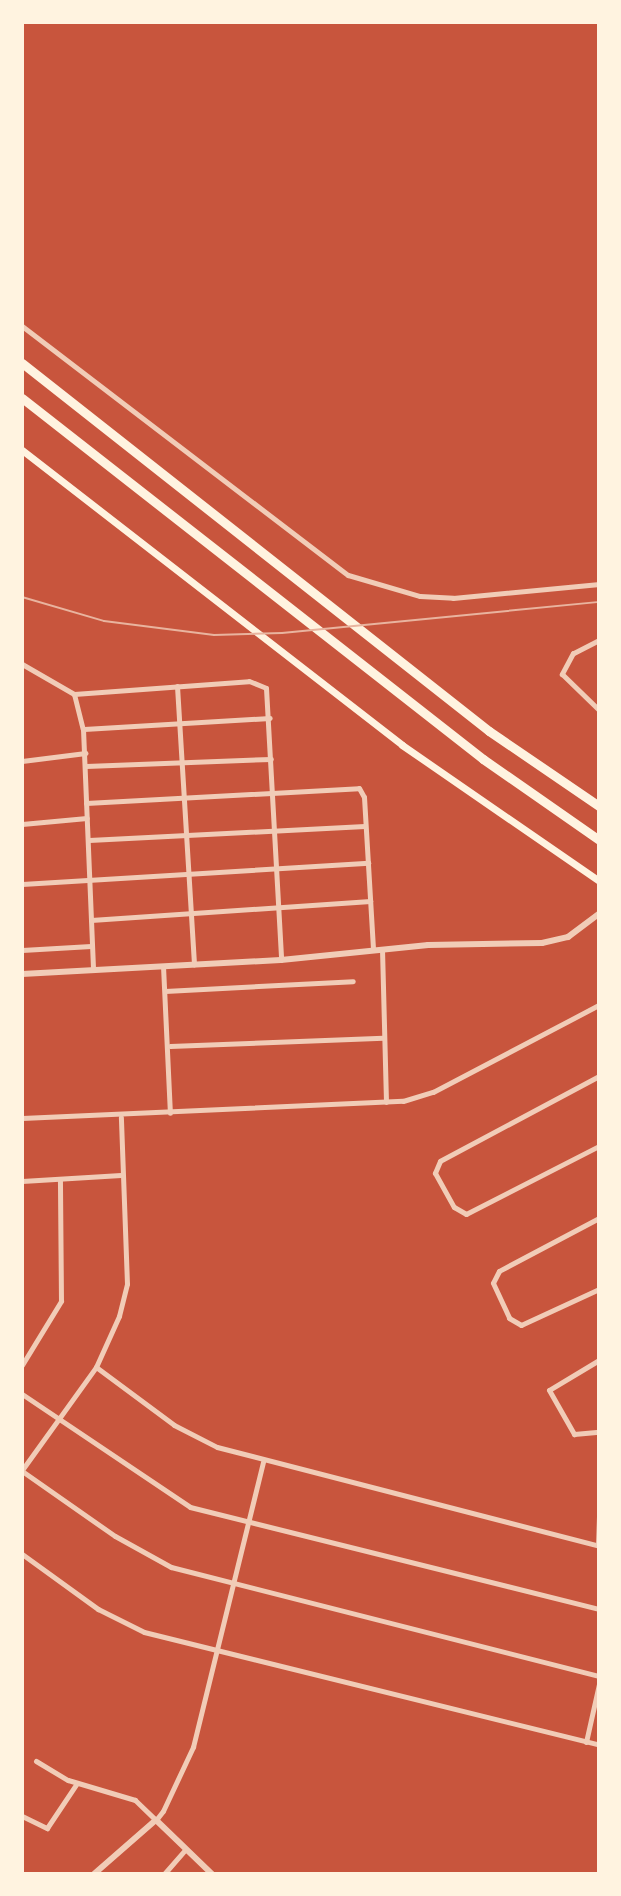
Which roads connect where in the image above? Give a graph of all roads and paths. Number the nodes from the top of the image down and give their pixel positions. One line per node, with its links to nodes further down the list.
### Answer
1 (22, 326): 5 (street)
2 (22, 363): 22 (highway)
3 (22, 398): 29 (highway)
4 (22, 450): 34 (main road)
5 (599, 584)
6 (599, 640): 10 (street)
7 (22, 664): 9 (street)
8 (177, 686): 9 (street); 11 (street); 12 (street)
9 (74, 694): 13 (street)
10 (599, 710)
11 (270, 718): 12 (street); 15 (street)
12 (181, 724): 13 (street); 17 (street)
13 (83, 729): 14 (street)
14 (85, 753): 16 (street); 18 (street)
15 (271, 759): 17 (street); 19 (street)
16 (22, 761)
17 (183, 762): 18 (street); 20 (street)
18 (86, 766): 21 (street)
19 (275, 796): 20 (street); 25 (street); 26 (street)
20 (188, 800): 21 (street); 27 (street)
21 (86, 803): 23 (street)
22 (599, 806)
23 (87, 818): 24 (street); 28 (street)
24 (22, 824)
25 (365, 826): 26 (street); 30 (street)
26 (276, 834): 27 (street); 31 (street)
27 (189, 837): 28 (street); 32 (street)
28 (89, 840): 33 (street)
29 (599, 840)
30 (368, 863): 31 (street); 36 (street)
31 (278, 871): 32 (street); 37 (street)
32 (192, 876): 33 (street); 38 (street)
33 (91, 880): 35 (street); 40 (street)
34 (599, 881)
35 (22, 884)
36 (370, 901): 37 (street); 44 (street)
37 (280, 908): 38 (street); 45 (street)
38 (193, 913): 40 (street); 46 (street)
39 (599, 915): 42 (street)
40 (91, 920): 41 (street)
41 (91, 946): 43 (street); 48 (street)
42 (382, 949): 44 (street); 53 (street)
43 (22, 950)
44 (373, 950): 45 (street)
45 (281, 960): 46 (street)
46 (194, 964): 47 (street)
47 (163, 966): 48 (street); 51 (street)
48 (93, 969): 49 (street)
49 (22, 974)
50 (353, 981): 51 (street)
51 (165, 991): 54 (street)
52 (599, 1005): 56 (street)
53 (383, 1038): 54 (street); 56 (street)
54 (170, 1046): 57 (street)
55 (599, 1076): 60 (street)
56 (386, 1102): 57 (street)
57 (170, 1113): 58 (street)
58 (121, 1117): 59 (street); 61 (street)
59 (22, 1118)
60 (599, 1146)
61 (121, 1175): 62 (street); 68 (street)
62 (60, 1179): 63 (street); 67 (street)
63 (22, 1181)
64 (599, 1218): 65 (street)
65 (599, 1289)
66 (599, 1360): 71 (street)
67 (22, 1365)
68 (96, 1367): 70 (street); 72 (street)
69 (22, 1394): 70 (street)
70 (58, 1420): 73 (street); 75 (street)
71 (599, 1432)
72 (263, 1461): 75 (street); 76 (street)
73 (22, 1471): 78 (street)
74 (599, 1510): 76 (street)
75 (246, 1522): 78 (street); 79 (street)
76 (598, 1546)
77 (22, 1554): 80 (street)
78 (231, 1583): 80 (street); 81 (street)
79 (599, 1609)
80 (215, 1651): 83 (street); 88 (street)
81 (599, 1676)
82 (599, 1684): 83 (street)
83 (586, 1742): 84 (street)
84 (599, 1745)
85 (36, 1761): 86 (street)
86 (77, 1783): 87 (street); 88 (street)
87 (22, 1816)
88 (156, 1820): 89 (street); 90 (street)
89 (186, 1849): 91 (street); 92 (street)
90 (94, 1874)
91 (164, 1874)
92 (212, 1874)

